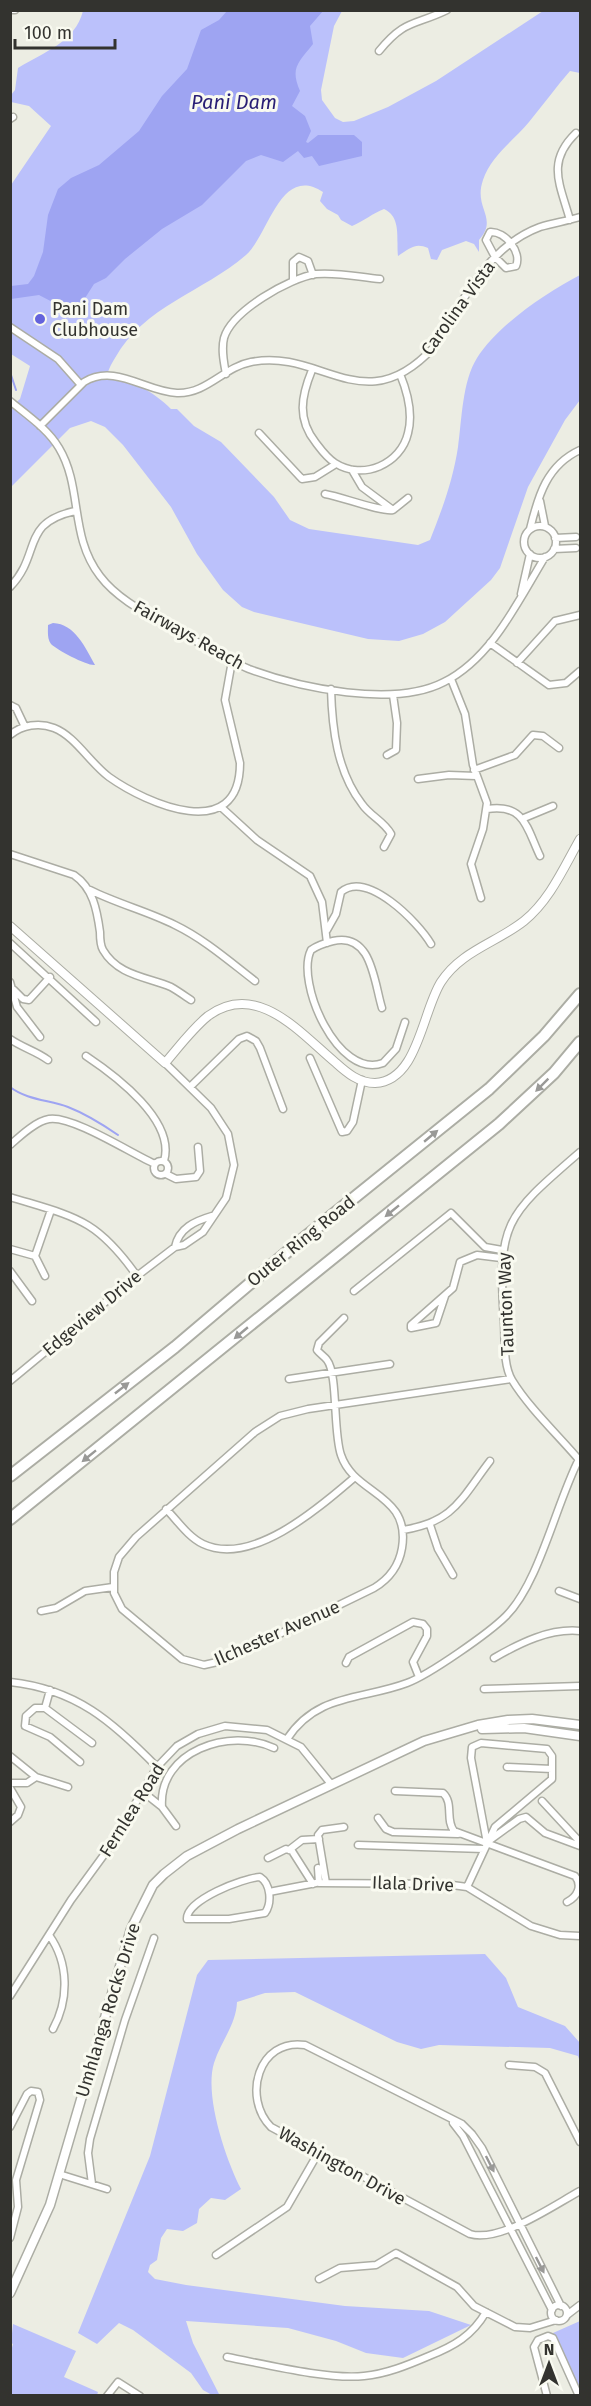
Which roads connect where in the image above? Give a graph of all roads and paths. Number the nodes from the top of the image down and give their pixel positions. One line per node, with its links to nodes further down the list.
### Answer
1 (447, 10): 2 (street)
2 (379, 51)
3 (576, 133): 5 (street)
4 (580, 217): 5 (street, Carolina Vista)
5 (570, 220): 6 (street, Carolina Vista)
6 (510, 243): 7 (street, Carolina Vista); 7 (street); 7 (street)
7 (495, 256): 14 (street, Carolina Vista)
8 (313, 275): 9 (street); 10 (street); 10 (street)
9 (380, 279)
10 (293, 281): 13 (street)
11 (10, 327): 15 (street)
12 (312, 370): 13 (street, Carolina Vista); 14 (street, Carolina Vista); 20 (street)
13 (226, 374): 15 (street, Carolina Vista)
14 (400, 374): 21 (street)
15 (81, 385): 17 (street, Carolina Vista)
16 (10, 401): 17 (street, Fairways Reach)
17 (40, 426): 26 (street, Fairways Reach)
18 (259, 433): 20 (street)
19 (580, 450): 23 (street, Fairways Reach)
20 (336, 464): 21 (street)
21 (352, 470): 25 (street)
22 (326, 494): 25 (street)
23 (539, 497): 27 (street); 28 (street, Fairways Reach)
24 (408, 498): 25 (street)
25 (393, 510)
26 (75, 511): 35 (street); 39 (street, Fairways Reach)
27 (545, 526): 28 (street); 30 (street)
28 (530, 529): 33 (street, Fairways Reach)
29 (576, 537): 30 (street)
30 (555, 538): 32 (street)
31 (576, 548): 32 (street)
32 (554, 549): 34 (street, Fairways Reach)
33 (530, 555): 34 (street); 36 (street, Fairways Reach)
34 (544, 557): 36 (street, Fairways Reach)
35 (10, 587)
36 (520, 597): 38 (street, Fairways Reach)
37 (580, 615): 40 (street)
38 (490, 643): 40 (street); 42 (street, Fairways Reach)
39 (232, 661): 43 (street, Fairways Reach); 53 (street)
40 (517, 663): 41 (street)
41 (580, 671)
42 (451, 679): 44 (street, Fairways Reach); 50 (street)
43 (331, 689): 44 (street, Fairways Reach); 57 (street)
44 (393, 695): 49 (street)
45 (10, 705): 46 (street)
46 (25, 727): 47 (street); 53 (street)
47 (10, 735)
48 (559, 747): 50 (street)
49 (387, 754)
50 (475, 773): 51 (street); 54 (street)
51 (418, 779)
52 (553, 806): 55 (street)
53 (221, 807): 63 (street)
54 (487, 808): 55 (street); 61 (street)
55 (524, 818): 59 (street)
56 (580, 839): 83 (street)
57 (384, 847)
58 (10, 854): 60 (street)
59 (540, 856)
60 (89, 890): 68 (street); 72 (street)
61 (481, 898)
62 (10, 926): 82 (street)
63 (326, 930): 65 (street); 66 (street)
64 (10, 943): 67 (street)
65 (327, 943): 73 (street); 75 (street)
66 (431, 944)
67 (50, 977): 70 (street); 74 (street)
68 (255, 981)
69 (10, 982): 70 (street)
70 (14, 990): 76 (street)
71 (580, 994): 115 (highway, Outer Ring Road, one-way to 71)
72 (191, 1000)
73 (382, 1008)
74 (96, 1022)
75 (405, 1022)
76 (40, 1036)
77 (10, 1039): 81 (street)
78 (580, 1042): 118 (highway, Outer Ring Road, one-way to 118)
79 (86, 1056): 89 (street)
80 (310, 1058): 83 (street)
81 (48, 1060)
82 (165, 1063): 83 (street); 84 (street, Edgeview Drive)
83 (362, 1080)
84 (191, 1086): 85 (street); 94 (street, Edgeview Drive)
85 (283, 1109)
86 (10, 1145): 90 (street)
87 (198, 1147): 91 (street)
88 (580, 1152): 97 (street, Taunton Way)
89 (164, 1161): 90 (street); 91 (street)
90 (155, 1164): 91 (street)
91 (166, 1174)
92 (10, 1197): 93 (street)
93 (51, 1210): 98 (street); 102 (street)
94 (212, 1216): 95 (street, Edgeview Drive); 95 (street, Edgeview Drive)
95 (175, 1247): 102 (street, Edgeview Drive)
96 (10, 1249): 98 (street)
97 (502, 1250): 99 (street, Taunton Way); 103 (street)
98 (35, 1256): 101 (street)
99 (501, 1258): 104 (street); 110 (street, Taunton Way)
100 (10, 1271): 105 (street)
101 (45, 1276)
102 (137, 1276): 111 (street, Edgeview Drive)
103 (354, 1291)
104 (445, 1296): 104 (street)
105 (32, 1301)
106 (344, 1318): 108 (street)
107 (390, 1364): 108 (street)
108 (331, 1373): 109 (street); 112 (street)
109 (289, 1379)
110 (511, 1379): 112 (street); 113 (street, Taunton Way)
111 (10, 1381)
112 (334, 1406): 116 (street); 117 (street)
113 (580, 1460): 129 (street)
114 (490, 1461): 119 (street)
115 (10, 1476)
116 (355, 1477): 117 (street); 120 (street)
117 (166, 1509): 122 (street)
118 (10, 1519)
119 (430, 1525): 120 (street); 121 (street)
120 (403, 1530): 122 (street, Ilchester Avenue)
121 (453, 1575)
122 (113, 1587): 125 (street)
123 (559, 1591): 124 (street)
124 (580, 1599)
125 (41, 1611)
126 (580, 1631): 127 (street)
127 (494, 1658)
128 (346, 1663): 129 (street)
129 (419, 1677): 138 (street)
130 (10, 1682): 133 (street)
131 (580, 1686): 132 (street)
132 (484, 1689)
133 (50, 1690): 134 (street); 143 (street)
134 (45, 1708): 139 (street); 142 (street)
135 (580, 1725): 136 (main road, Umhlanga Rocks Drive)
136 (460, 1730): 137 (main road, Umhlanga Rocks Drive); 148 (main road, Umhlanga Rocks Drive)
137 (580, 1736)
138 (287, 1739): 143 (street, Fernlea Road); 148 (street, Fernlea Road)
139 (92, 1743)
140 (274, 1748): 154 (street)
141 (10, 1756): 146 (street)
142 (80, 1762)
143 (157, 1767): 152 (street, Fernlea Road)
144 (507, 1767): 145 (street)
145 (552, 1769): 163 (street); 163 (street)
146 (36, 1777): 147 (street); 149 (street)
147 (10, 1783)
148 (331, 1784): 181 (main road, Umhlanga Rocks Drive)
149 (68, 1787)
150 (10, 1788): 156 (street)
151 (395, 1791): 159 (street)
152 (143, 1792): 154 (street); 171 (street, Fernlea Road)
153 (542, 1801): 161 (street)
154 (162, 1807): 157 (street)
155 (378, 1818): 159 (street)
156 (10, 1822)
157 (176, 1826)
158 (344, 1827): 160 (street)
159 (458, 1834): 163 (street)
160 (319, 1839): 164 (street); 167 (street)
161 (580, 1844): 163 (street)
162 (358, 1845): 163 (street)
163 (485, 1846): 168 (street); 170 (street)
164 (289, 1850): 165 (street); 167 (street)
165 (268, 1858)
166 (318, 1868): 167 (street)
167 (320, 1883): 168 (street, Ilala Drive); 169 (street, Ilala Drive)
168 (467, 1887): 172 (street, Ilala Drive)
169 (269, 1892): 169 (street)
170 (567, 1902)
171 (50, 1935): 174 (street, Fernlea Road); 175 (street)
172 (580, 1936)
173 (154, 1938): 182 (street)
174 (10, 1996)
175 (53, 2029)
176 (508, 2065): 179 (street)
177 (453, 2122): 180 (street, Washington Drive); 185 (street, Washington Drive, one-way to 185); 186 (street, Washington Drive)
178 (10, 2127): 187 (street)
179 (580, 2142)
180 (317, 2155): 186 (street, Washington Drive); 188 (street)
181 (59, 2174): 182 (street); 190 (main road, Umhlanga Rocks Drive)
182 (92, 2184): 183 (street)
183 (107, 2189)
184 (580, 2191): 185 (street, Washington Drive)
185 (520, 2223): 186 (street, Washington Drive); 192 (street, Washington Drive, one-way to 192)
186 (509, 2229): 194 (street, Washington Drive)
187 (10, 2238)
188 (216, 2255)
189 (319, 2279): 193 (street)
190 (10, 2293)
191 (579, 2306): 192 (street)
192 (564, 2310): 194 (street); 194 (street)
193 (486, 2313): 194 (street); 195 (street)
194 (553, 2315)
195 (227, 2357)
196 (107, 2396): 197 (street)
197 (140, 2396)
198 (547, 2396): 199 (street)
199 (579, 2396)

